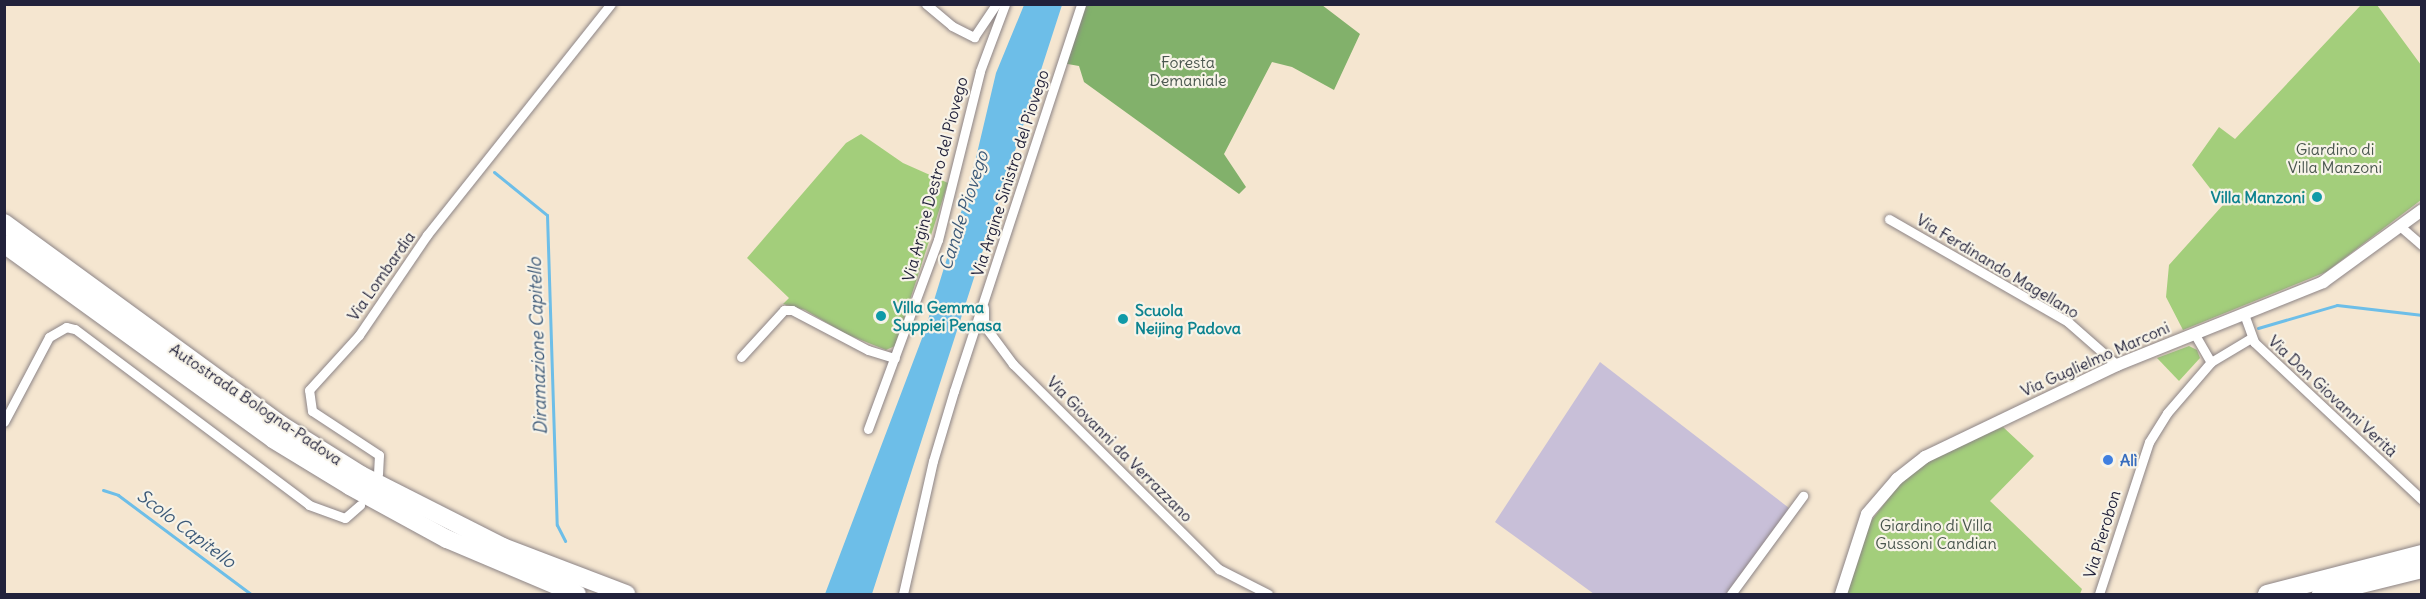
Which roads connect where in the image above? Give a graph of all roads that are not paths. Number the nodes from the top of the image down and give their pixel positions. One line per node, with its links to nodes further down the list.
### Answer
1 (611, 4): 22 (street, Via Lombardia)
2 (926, 4): 3 (street)
3 (996, 4)
4 (1005, 4): 17 (street, Via Argine Destro del Piovego)
5 (1081, 4): 12 (street, Via Argine Sinistro del Piovego)
6 (2421, 210): 9 (street, Via Guglielmo Marconi)
7 (1889, 219): 19 (street, Via Ferdinando Magellano)
8 (4, 223): 30 (highway, Autostrada Bologna-Padova)
9 (2401, 227): 11 (street); 13 (street, Via Guglielmo Marconi)
10 (4, 244): 29 (highway, Autostrada Bologna-Padova)
11 (2421, 245)
12 (985, 299): 31 (street, Via Argine Sinistro del Piovego); 32 (street, Via Giovanni da Verrazzano)
13 (2244, 314): 14 (street, Via Guglielmo Marconi); 15 (street, Via Don Giovanni Verità)
14 (2194, 333): 18 (street); 19 (street, Via Guglielmo Marconi)
15 (2251, 338): 18 (street, Via Don Giovanni Verità); 24 (street, Via Don Giovanni Verità)
16 (741, 357): 17 (street)
17 (895, 358): 21 (street, Via Argine Destro del Piovego)
18 (2211, 362): 34 (street, Via Pierobon)
19 (2117, 365): 33 (street, Via Guglielmo Marconi)
20 (4, 422): 25 (street)
21 (868, 429)
22 (378, 474)
23 (1803, 496): 28 (street)
24 (2421, 500)
25 (360, 505)
26 (2421, 554): 35 (highway)
27 (2421, 569): 36 (highway)
28 (1736, 593)
29 (577, 594)
30 (627, 594)
31 (903, 594)
32 (1268, 594)
33 (1841, 594)
34 (2099, 594)
35 (2267, 594)
36 (2321, 594)

